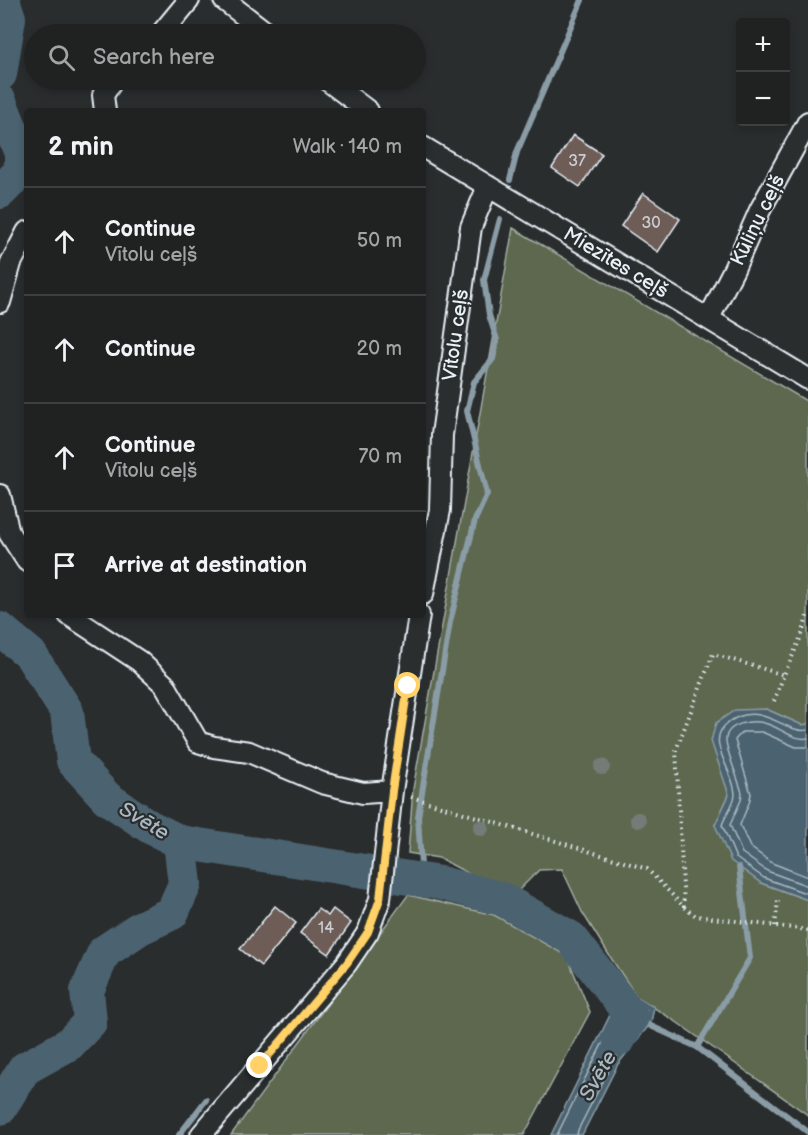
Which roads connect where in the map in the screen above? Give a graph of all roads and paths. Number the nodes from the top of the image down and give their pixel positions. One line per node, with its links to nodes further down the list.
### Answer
1 (189, 0): 3 (street)
2 (224, 0): 4 (street)
3 (169, 24)
4 (255, 24)
5 (106, 90): 7 (street)
6 (340, 90): 8 (street)
7 (105, 108)
8 (364, 108)
9 (808, 122): 14 (street, Kūliņu ceļš)
10 (426, 149): 11 (street, Miezītes ceļš)
11 (488, 186): 14 (street, Miezītes ceļš); 18 (street, Vītolu ceļš)
12 (24, 238): 13 (street)
13 (0, 302)
14 (709, 318): 15 (street, Miezītes ceļš)
15 (808, 379)
16 (0, 495): 17 (street)
17 (24, 556)
18 (426, 579)
19 (808, 612): 22 (path)
20 (74, 618): 24 (street)
21 (419, 618): 24 (street)
22 (784, 675): 23 (path); 26 (path)
23 (774, 701)
24 (397, 793): 26 (path); 29 (street)
25 (778, 900): 27 (path)
26 (684, 907): 27 (path)
27 (776, 926): 28 (path)
28 (808, 930)
29 (201, 1135)

